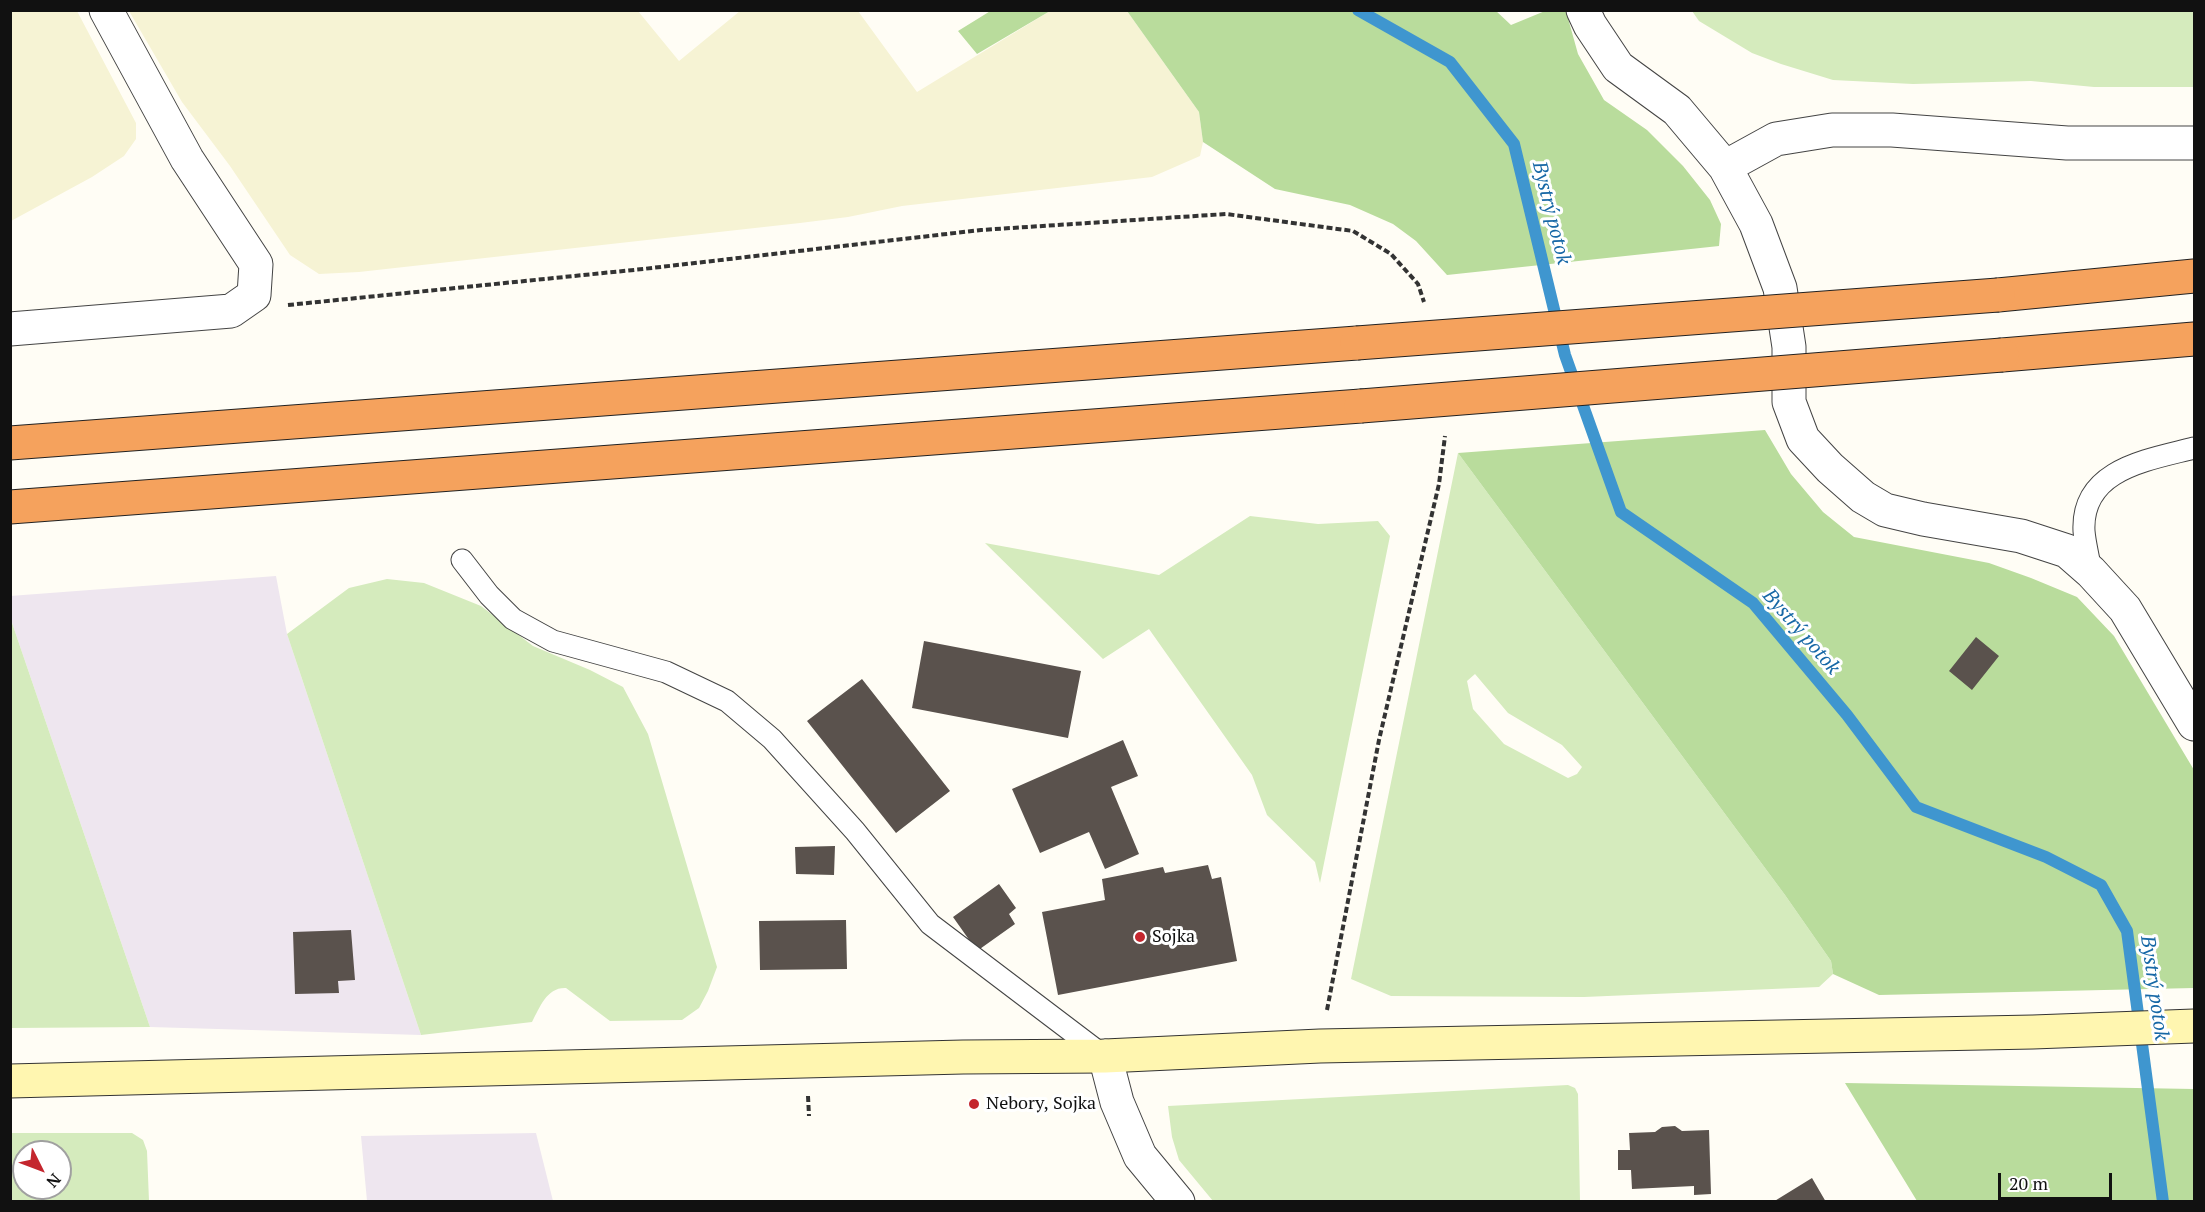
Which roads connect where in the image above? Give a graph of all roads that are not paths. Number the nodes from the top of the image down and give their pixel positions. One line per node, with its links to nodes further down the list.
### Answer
1 (106, 10): 6 (street)
2 (1583, 10): 4 (street)
3 (2194, 143): 4 (street)
4 (1725, 167): 12 (street)
5 (2194, 276): 8 (highway, bridge)
6 (10, 329)
7 (2194, 339): 10 (highway, bridge)
8 (10, 443)
9 (2194, 448): 12 (lane)
10 (10, 507)
11 (462, 560): 15 (lane)
12 (2091, 572): 13 (street)
13 (2194, 724)
14 (2194, 1026): 15 (main road)
15 (1105, 1056): 16 (main road); 17 (street)
16 (10, 1081)
17 (1178, 1202)

